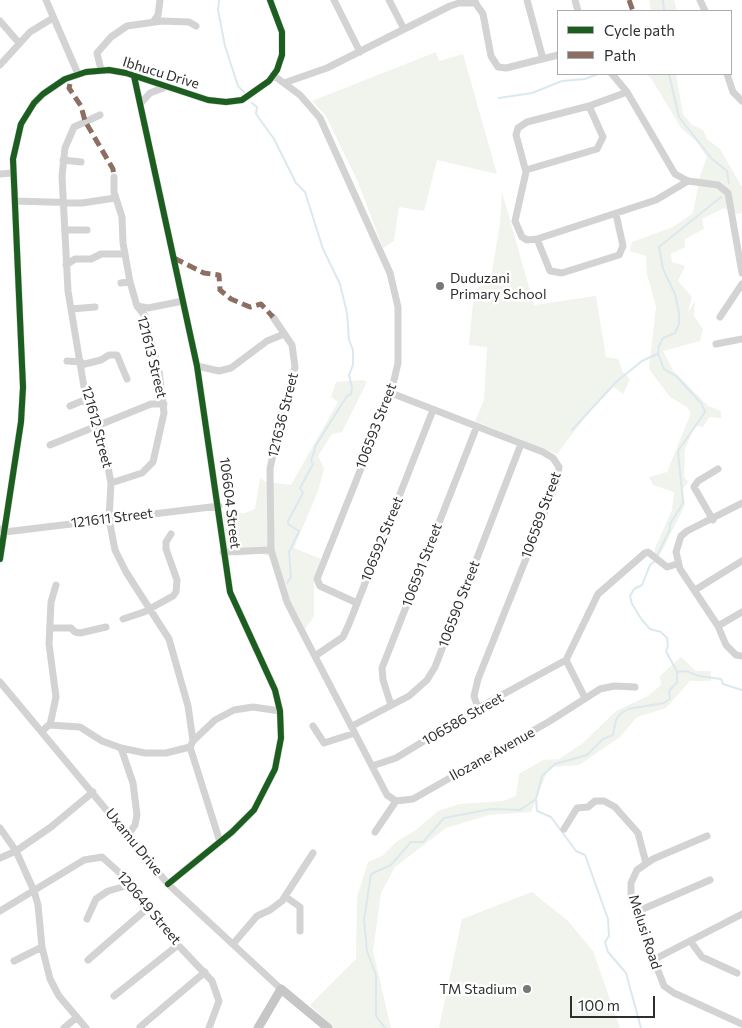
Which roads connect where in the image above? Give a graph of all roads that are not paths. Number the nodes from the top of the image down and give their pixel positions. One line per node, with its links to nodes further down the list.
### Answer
1 (46, 0): 8 (street)
2 (160, 0): 10 (street)
3 (270, 0): 20 (street, Ibhucu Drive)
4 (334, 0): 14 (street)
5 (389, 0): 12 (street)
6 (527, 0): 16 (street)
7 (475, 2): 12 (street); 16 (street)
8 (53, 18): 13 (street); 19 (street)
9 (0, 21): 13 (street)
10 (153, 22): 11 (street); 18 (street)
11 (196, 26)
12 (404, 29): 14 (street)
13 (19, 43): 17 (street)
14 (360, 52): 24 (street)
15 (557, 55): 16 (street)
16 (543, 59)
17 (0, 65)
18 (101, 70): 19 (street, Ibhucu Drive); 23 (street, Ibhucu Drive)
19 (78, 74): 34 (street, Ibhucu Drive)
20 (273, 75): 24 (street, 106593 Street); 25 (street, Ibhucu Drive)
21 (613, 75): 26 (street)
22 (727, 75): 27 (street)
23 (134, 76): 25 (street, Ibhucu Drive); 28 (street, 106604 Street)
24 (284, 83): 67 (street, 106593 Street)
25 (164, 88): 28 (street)
26 (627, 92): 29 (street); 37 (street)
27 (742, 101)
28 (141, 103): 52 (street, 106604 Street)
29 (589, 106): 33 (street); 33 (street)
30 (100, 115): 31 (street, 121612 Street)
31 (63, 160): 32 (street); 40 (street, 121612 Street)
32 (81, 162)
33 (525, 166): 45 (street)
34 (13, 173): 35 (street); 39 (street, Ibhucu Drive)
35 (0, 174)
36 (114, 177): 38 (street, 121613 Street)
37 (688, 181): 41 (street); 44 (street)
38 (115, 198): 40 (street); 46 (street, 121613 Street)
39 (15, 201): 40 (street); 82 (street, Ibhucu Drive)
40 (64, 202): 42 (street, 121612 Street)
41 (616, 214): 45 (street); 45 (street)
42 (66, 230): 43 (street); 47 (street, 121612 Street)
43 (87, 230)
44 (739, 236): 48 (street)
45 (537, 239)
46 (126, 254): 47 (street); 50 (street, 121613 Street)
47 (66, 265): 56 (street, 121612 Street)
48 (742, 274)
49 (121, 282): 50 (street)
50 (130, 282): 53 (street, 121613 Street)
51 (742, 284): 58 (street)
52 (183, 302): 55 (street); 65 (street, 106604 Street)
53 (137, 306): 55 (street); 57 (street, 121613 Street)
54 (95, 307): 56 (street)
55 (148, 308): 57 (street)
56 (71, 309): 64 (street, 121612 Street)
57 (145, 316): 69 (street, 121613 Street)
58 (720, 316)
59 (273, 317): 60 (street, 121636 Street)
60 (284, 334): 65 (street); 84 (street, 121636 Street)
61 (742, 338): 62 (street)
62 (716, 344)
63 (67, 361): 64 (street)
64 (81, 363): 66 (street); 68 (street, 121612 Street)
65 (197, 366): 79 (street, 106604 Street)
66 (127, 379)
67 (391, 393): 71 (street, 106589 Street); 91 (street, 106593 Street)
68 (89, 404): 70 (street); 72 (street, 121612 Street)
69 (164, 404): 72 (street); 77 (street, 121613 Street)
70 (70, 406)
71 (433, 410): 73 (street, 106589 Street); 91 (street, 106592 Street)
72 (97, 424): 75 (street); 77 (street, 121612 Street)
73 (476, 426): 74 (street, 106589 Street); 104 (street, 106591 Street)
74 (521, 444): 104 (street, 106590 Street); 105 (street, 106589 Street)
75 (50, 445)
76 (718, 469): 81 (street)
77 (111, 483): 80 (street, 121612 Street)
78 (742, 503): 81 (street)
79 (219, 506): 80 (street, 121611 Street); 85 (street, 106604 Street)
80 (109, 519): 82 (street, 121611 Street); 92 (street, 121612 Street)
81 (713, 520): 88 (street)
82 (2, 530): 86 (street, Ibhucu Drive)
83 (171, 534): 92 (street)
84 (272, 550): 85 (street); 98 (street)
85 (223, 552): 106 (street, 106604 Street)
86 (0, 559)
87 (742, 561): 90 (street)
88 (677, 564): 90 (street); 100 (street)
89 (56, 585): 97 (street)
90 (695, 590): 95 (street)
91 (357, 603): 98 (street, 106592 Street)
92 (149, 609): 94 (street); 111 (street, 121612 Street)
93 (742, 612): 95 (street)
94 (123, 619)
95 (718, 626): 99 (street)
96 (106, 627): 97 (street)
97 (50, 628): 107 (street)
98 (315, 656): 109 (street)
99 (742, 656)
100 (566, 660): 103 (street); 105 (street, 106586 Street)
101 (0, 682): 110 (street, Uxamu Drive)
102 (635, 687): 103 (street, Ilozane Avenue)
103 (585, 698): 115 (street, Ilozane Avenue)
104 (391, 705): 109 (street, 106590 Street)
105 (478, 708): 113 (street, 106586 Street)
106 (280, 712): 111 (street); 121 (street, 106604 Street)
107 (50, 725): 110 (street); 112 (street)
108 (313, 726): 109 (street, 106590 Street)
109 (354, 730): 113 (street)
110 (42, 731): 114 (street, Uxamu Drive)
111 (192, 744): 112 (street); 121 (street, 121612 Street)
112 (122, 748): 119 (street)
113 (372, 766): 115 (street)
114 (92, 792): 119 (street, Uxamu Drive); 122 (street)
115 (396, 801): 118 (street)
116 (0, 828): 122 (street)
117 (564, 830): 125 (street)
118 (375, 832)
119 (128, 835): 127 (street, Uxamu Drive)
120 (708, 836): 125 (street, Melusi Road)
121 (220, 842): 127 (street, 106604 Street)
122 (16, 851): 124 (street); 129 (street)
123 (313, 852): 130 (street)
124 (0, 858)
125 (646, 863): 133 (street, Melusi Road)
126 (710, 880): 133 (street)
127 (168, 884): 139 (street, Uxamu Drive)
128 (129, 885): 129 (street, 120649 Street); 131 (street, 120649 Street); 135 (street)
129 (34, 891): 132 (street); 140 (street)
130 (286, 897): 136 (street); 139 (street)
131 (149, 907): 138 (street, 120649 Street); 141 (street)
132 (0, 911)
133 (636, 912): 142 (street, Melusi Road)
134 (742, 914): 137 (street)
135 (88, 919)
136 (300, 931)
137 (691, 942): 142 (street); 145 (street)
138 (178, 944): 144 (street, 120649 Street); 147 (street)
139 (233, 944): 146 (street, Uxamu Drive)
140 (42, 947): 143 (street); 148 (street)
141 (88, 960)
142 (653, 960): 149 (street, Melusi Road)
143 (14, 961)
144 (205, 972): 152 (street); 153 (street, 120649 Street)
145 (737, 973)
146 (281, 990): 154 (main road); 155 (main road)
147 (114, 996)
148 (77, 1018): 150 (street); 151 (street)
149 (742, 1024)
150 (64, 1028)
151 (86, 1028)
152 (140, 1028)
153 (209, 1028)
154 (258, 1028)
155 (328, 1028)

